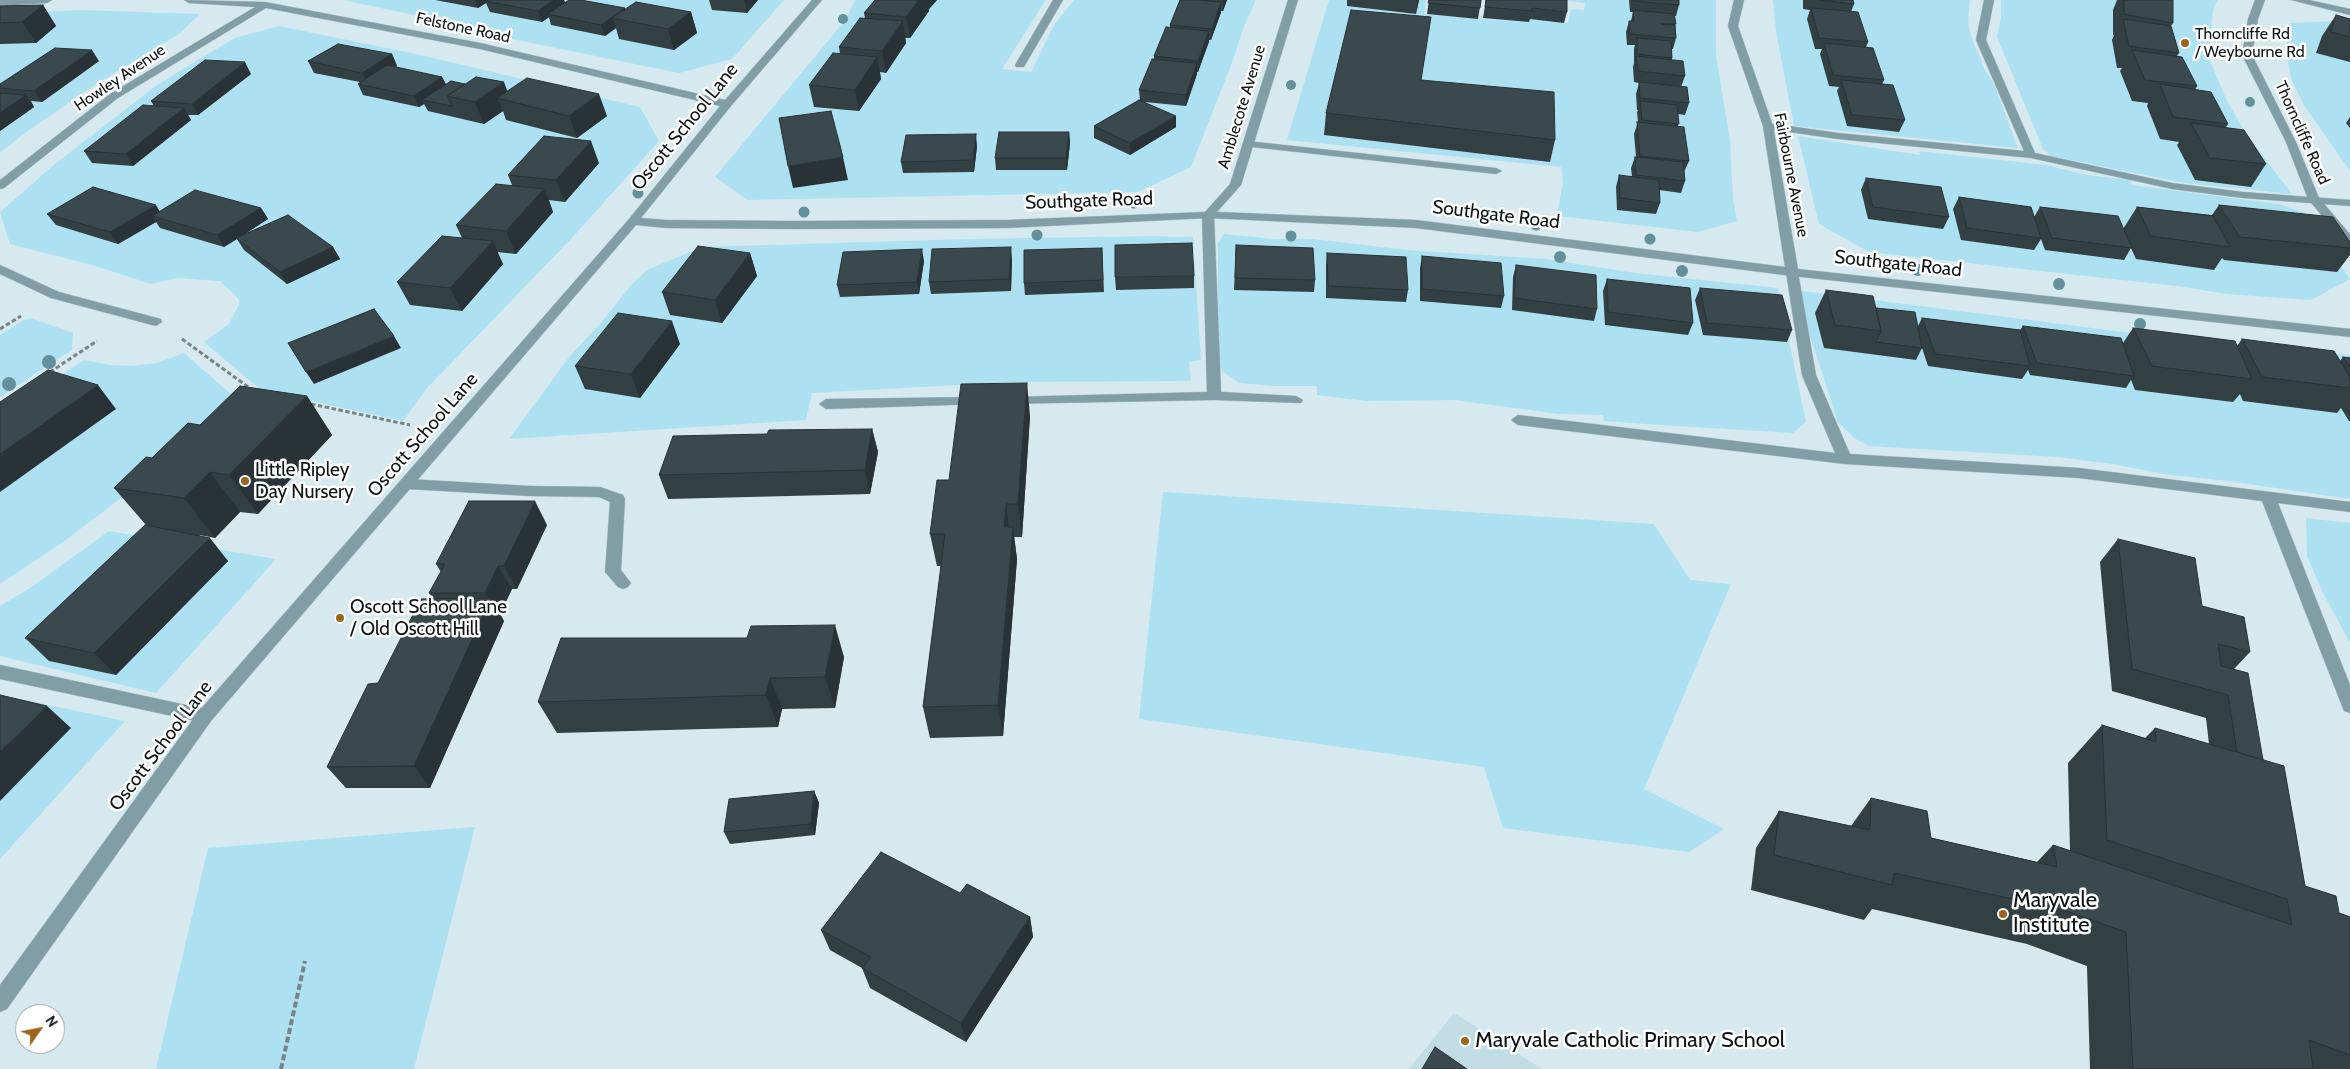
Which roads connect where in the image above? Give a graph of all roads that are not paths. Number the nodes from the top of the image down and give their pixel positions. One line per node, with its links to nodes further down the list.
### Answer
1 (47, 0): 10 (street)
2 (189, 0): 11 (street, Felstone Road)
3 (817, 0): 14 (street, Oscott School Lane)
4 (1058, 0): 13 (street)
5 (1293, 0): 16 (street, Amblecote Avenue)
6 (1739, 0): 15 (street, Fairbourne Avenue)
7 (1988, 0): 17 (street)
8 (2260, 0): 20 (street, Thorncliffe Road)
9 (2296, 0): 12 (street)
10 (0, 3)
11 (265, 5): 14 (street, Felstone Road); 19 (street, Howley Avenue)
12 (2350, 12)
13 (1020, 65)
14 (727, 104): 23 (street, Oscott School Lane)
15 (1768, 126): 17 (street); 26 (street, Fairbourne Avenue)
16 (1247, 144): 18 (street); 22 (street, Amblecote Avenue)
17 (2031, 155): 20 (street)
18 (1496, 171)
19 (0, 186)
20 (2314, 199): 21 (street); 24 (street, Thorncliffe Road)
21 (2350, 203)
22 (1208, 215): 23 (street, Southgate Road); 26 (street, Southgate Road); 29 (street)
23 (634, 221): 34 (street, Oscott School Lane)
24 (2350, 242)
25 (0, 268): 27 (street)
26 (1792, 272): 28 (street, Southgate Road); 33 (street, Fairbourne Avenue)
27 (156, 322)
28 (2350, 333)
29 (1214, 396): 30 (street); 31 (street)
30 (1296, 400)
31 (826, 404)
32 (1518, 420): 33 (street)
33 (1844, 459): 35 (street)
34 (407, 484): 37 (street); 40 (street, Oscott School Lane)
35 (2268, 496): 36 (street); 39 (street)
36 (2350, 507)
37 (623, 583)
38 (0, 672): 40 (street)
39 (2350, 706)
40 (205, 716): 41 (street, Oscott School Lane)
41 (0, 1002)

